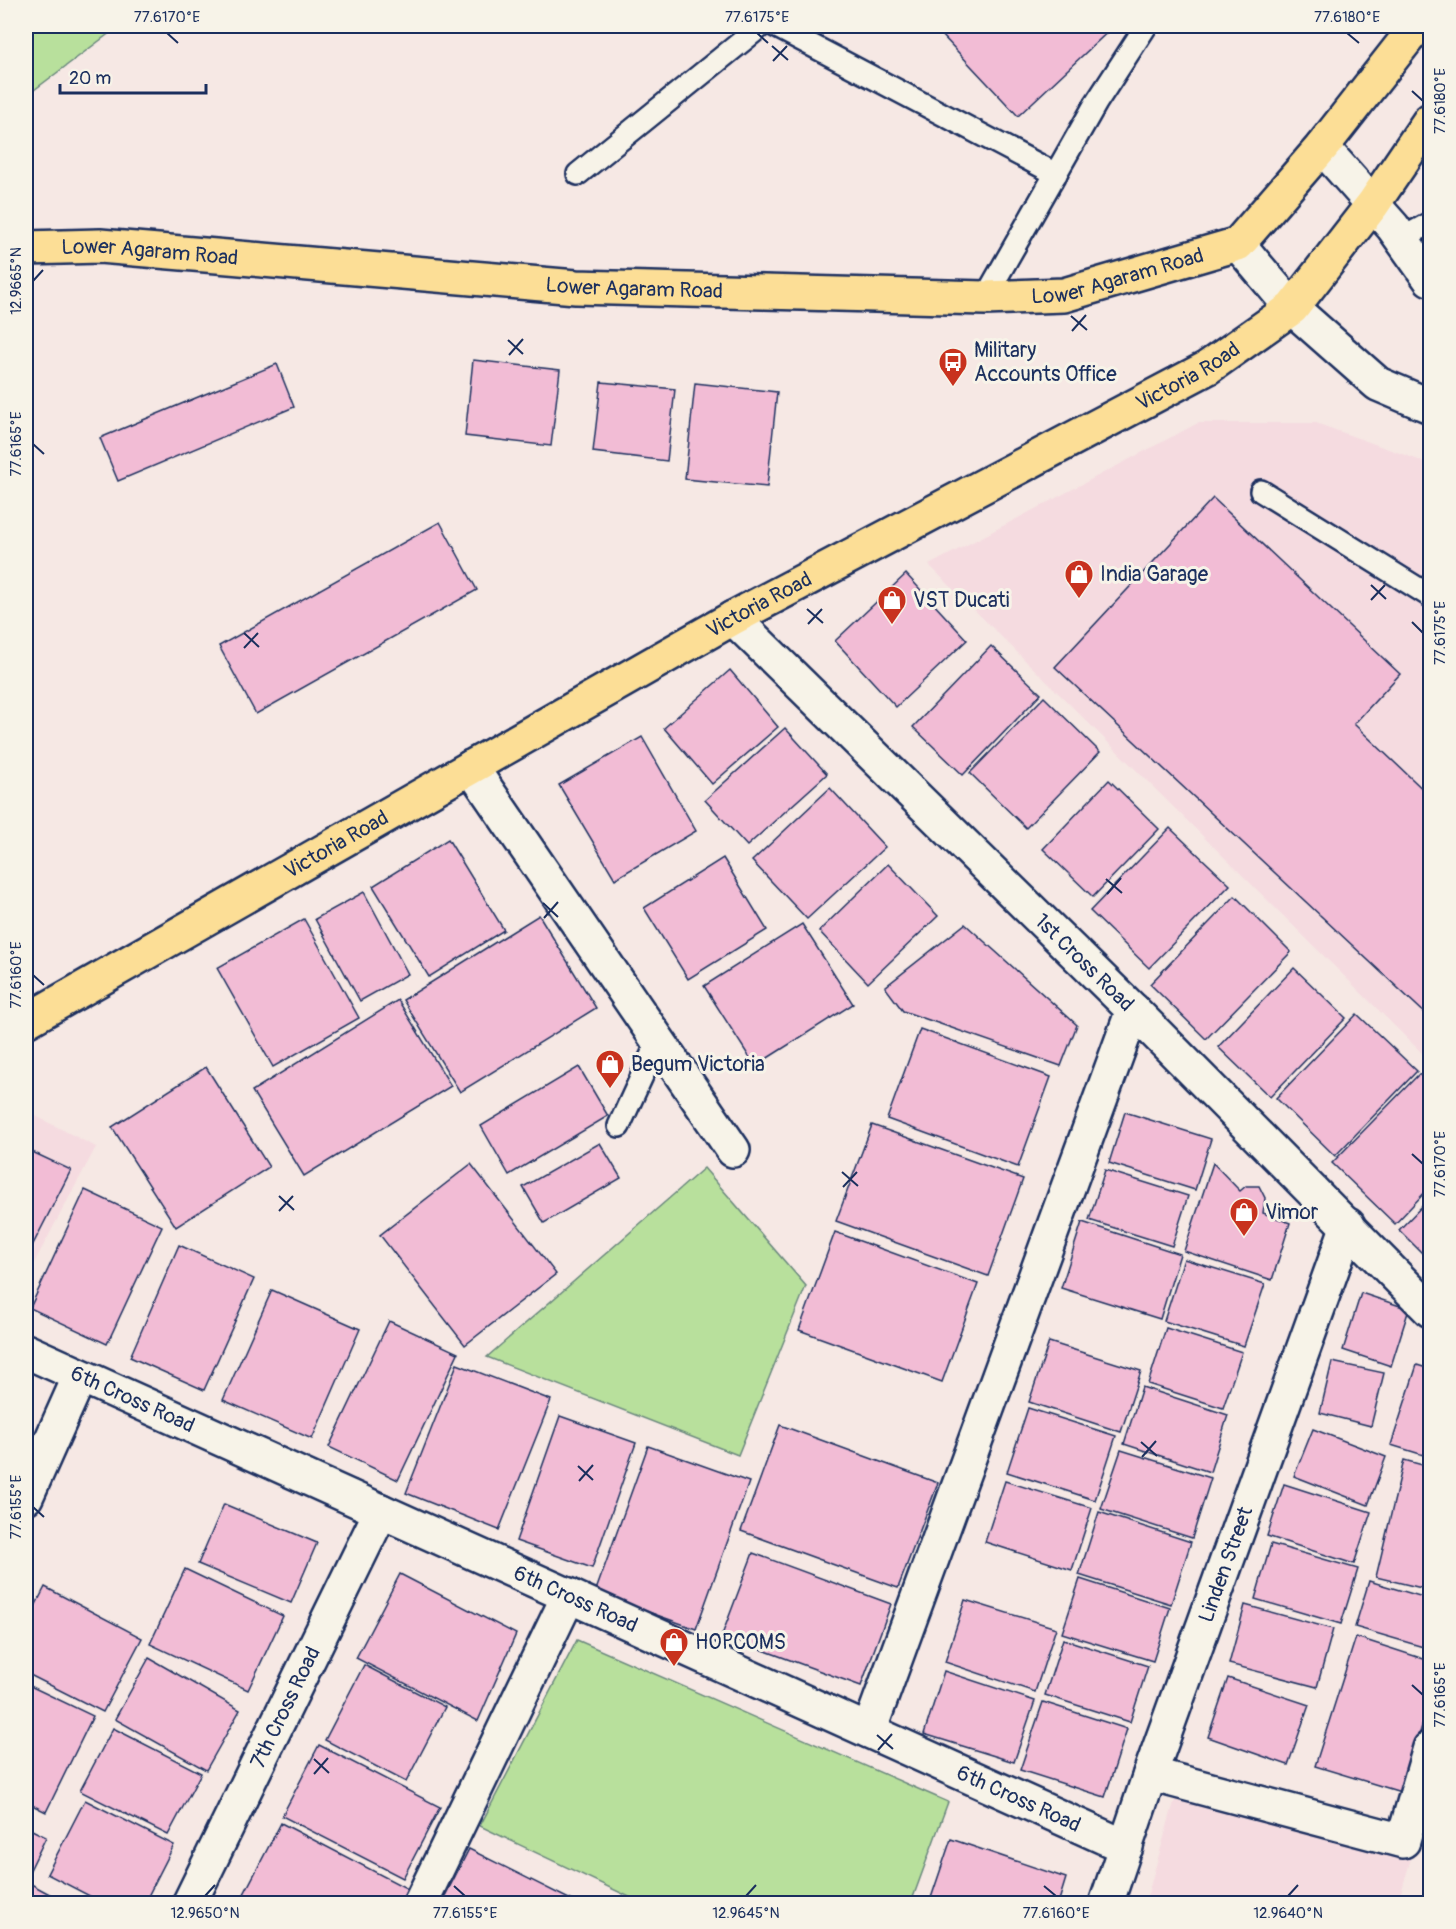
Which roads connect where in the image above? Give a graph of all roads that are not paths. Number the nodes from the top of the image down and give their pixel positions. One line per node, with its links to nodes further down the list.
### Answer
1 (761, 26): 7 (lane)
2 (775, 26): 8 (lane)
3 (1146, 26): 8 (lane)
4 (1417, 26): 6 (main road)
5 (1431, 120): 9 (main road, Victoria Road)
6 (1322, 147): 9 (street); 12 (main road)
7 (578, 174)
8 (1056, 174): 15 (lane)
9 (1373, 204): 11 (street); 16 (main road, Victoria Road)
10 (1431, 223): 11 (lane)
11 (1401, 239): 14 (street)
12 (1238, 244): 15 (main road, Lower Agaram Road); 16 (street)
13 (26, 248): 15 (main road, Lower Agaram Road)
14 (1431, 279)
15 (986, 298)
16 (1292, 308): 17 (street); 20 (main road, Victoria Road)
17 (1431, 406)
18 (1261, 491): 19 (lane)
19 (1431, 596)
20 (733, 618): 21 (main road, Victoria Road); 22 (street, 1st Cross Road)
21 (471, 767): 23 (main road, Victoria Road); 24 (street)
22 (1132, 1010): 27 (street, 1st Cross Road); 34 (street)
23 (26, 1021)
24 (658, 1041): 25 (lane); 26 (street)
25 (619, 1126)
26 (733, 1150)
27 (1348, 1225): 28 (street, 1st Cross Road); 36 (street, Linden Street)
28 (1431, 1310)
29 (26, 1351): 30 (street, 6th Cross Road)
30 (80, 1376): 31 (street); 32 (street, 6th Cross Road)
31 (26, 1497)
32 (381, 1511): 33 (street, 6th Cross Road); 38 (street, 7th Cross Road)
33 (570, 1595): 34 (street, 6th Cross Road); 39 (street)
34 (869, 1731): 37 (street, 6th Cross Road)
35 (1431, 1748): 36 (street)
36 (1150, 1774): 37 (street, Linden Street)
37 (1126, 1847): 40 (street, Linden Street)
38 (189, 1904)
39 (420, 1904)
40 (1106, 1904)

